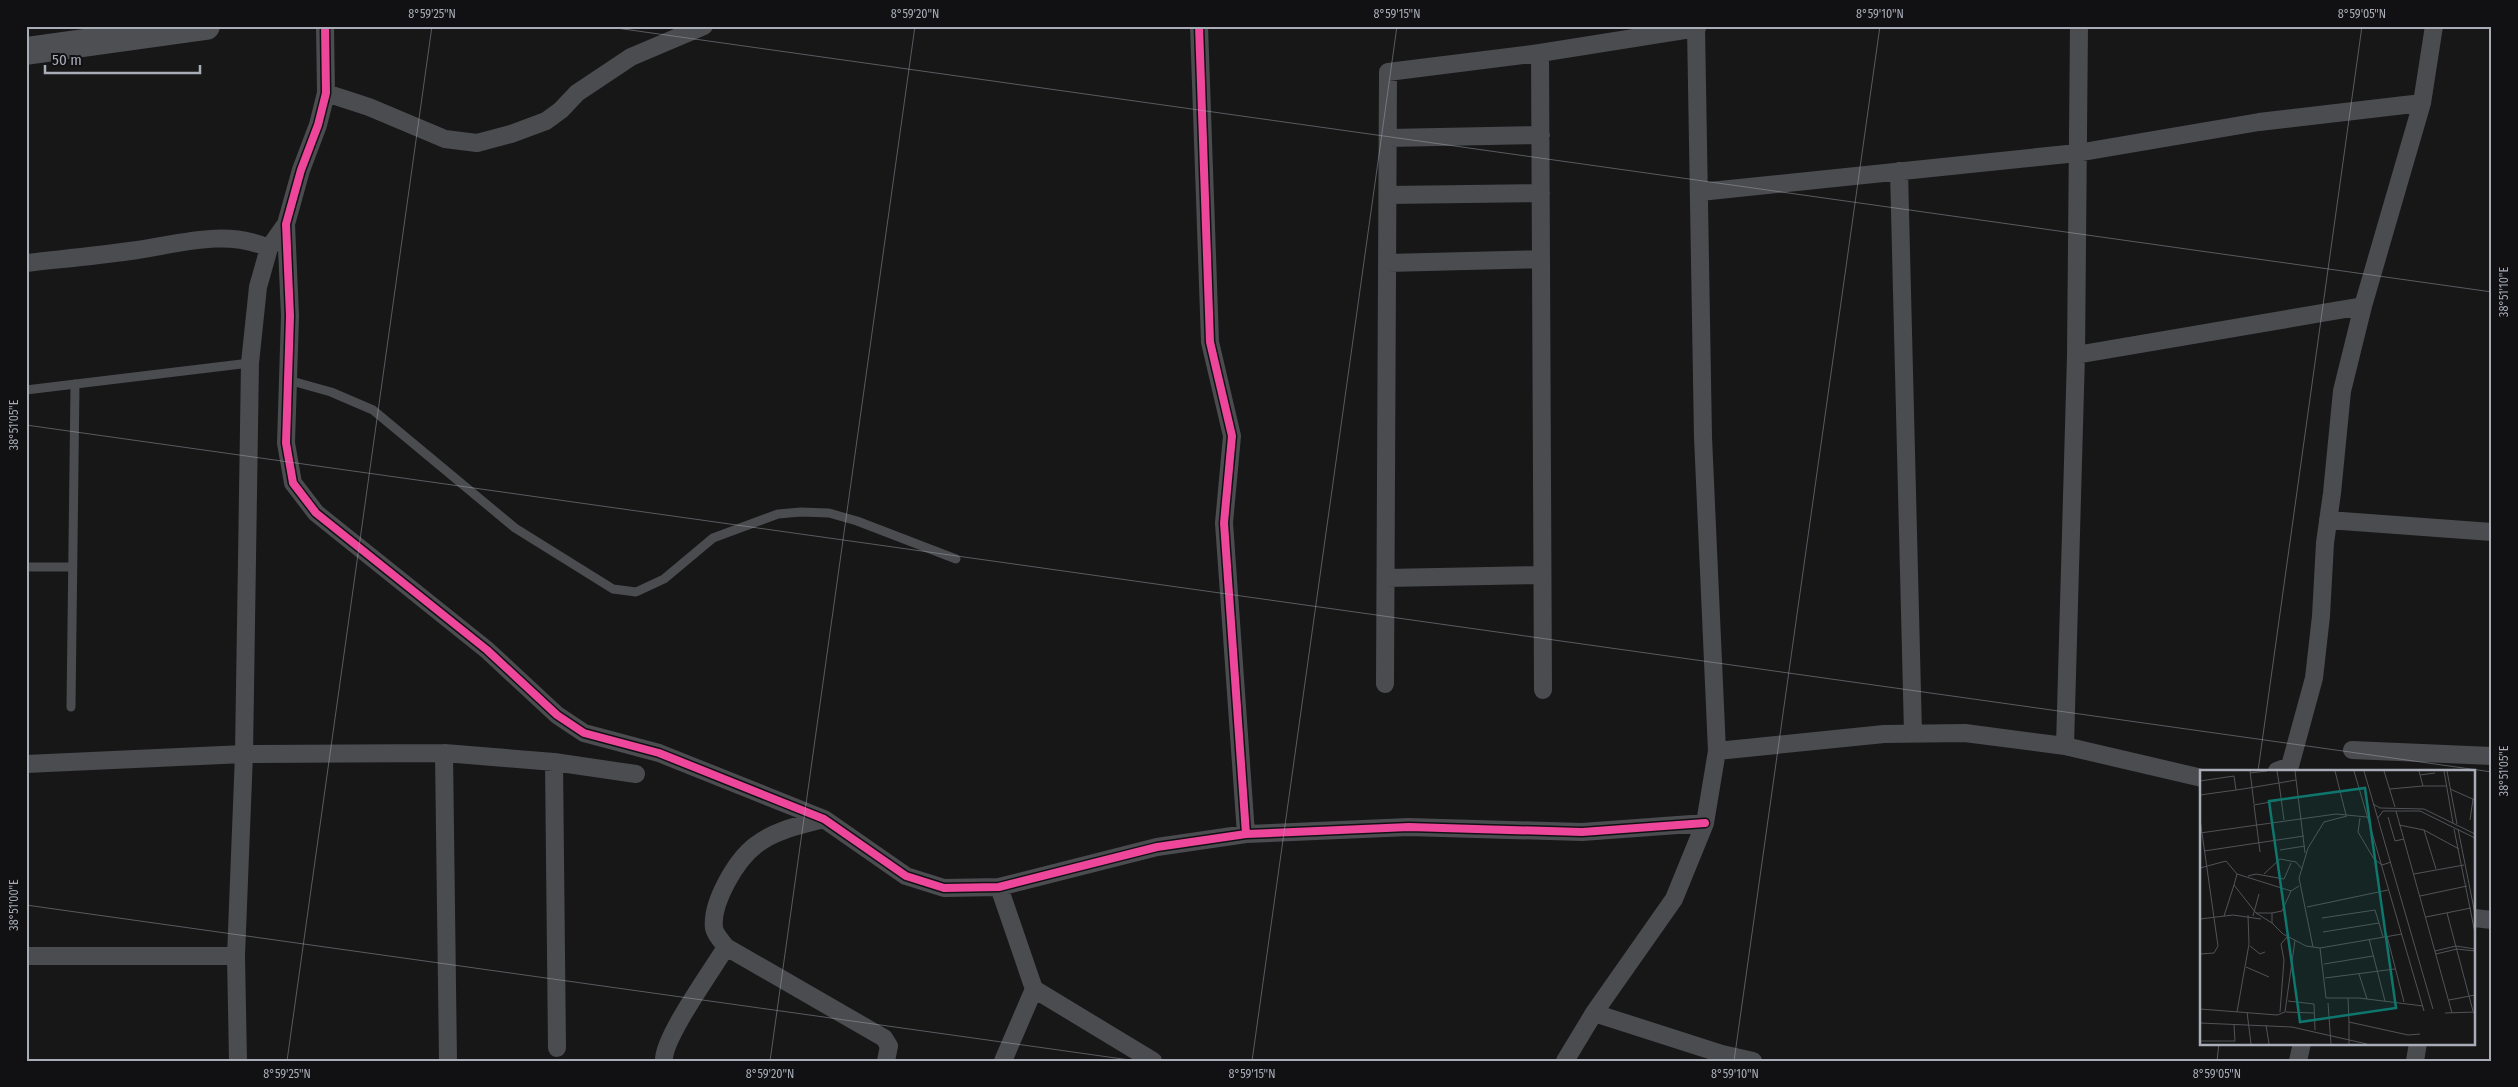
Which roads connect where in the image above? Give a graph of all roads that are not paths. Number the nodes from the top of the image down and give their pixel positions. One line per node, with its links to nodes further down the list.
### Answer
1 (206, 26): 8 (main road)
2 (325, 26): 10 (street)
3 (704, 26): 10 (street)
4 (1199, 26): 54 (street)
5 (2079, 26): 14 (street)
6 (2434, 26): 11 (street)
7 (1696, 27): 9 (street); 16 (street)
8 (26, 51)
9 (1540, 53): 12 (street); 13 (street)
10 (326, 94): 19 (street)
11 (2422, 104): 14 (street); 24 (street)
12 (1540, 135): 13 (street); 17 (street)
13 (1388, 138): 18 (street)
14 (2077, 153): 15 (street); 25 (street)
15 (1900, 171): 16 (street); 40 (street)
16 (1700, 192): 43 (street)
17 (1541, 193): 18 (street); 21 (street)
18 (1388, 195): 23 (street)
19 (286, 224): 20 (street); 27 (street)
20 (269, 248): 22 (street); 26 (street)
21 (1541, 259): 23 (street); 35 (street)
22 (26, 263)
23 (1387, 263): 36 (street)
24 (2363, 306): 25 (street); 30 (street)
25 (2076, 355): 41 (street)
26 (250, 363): 28 (lane); 45 (street)
27 (288, 380): 32 (lane); 52 (street)
28 (75, 384): 29 (lane); 33 (lane)
29 (26, 390)
30 (2328, 520): 31 (street); 49 (street)
31 (2492, 532)
32 (956, 559)
33 (73, 566): 34 (lane); 39 (lane)
34 (26, 567)
35 (1542, 575): 36 (street); 38 (street)
36 (1386, 578): 37 (street)
37 (1385, 684)
38 (1543, 690)
39 (71, 707)
40 (1913, 733): 41 (street); 43 (street)
41 (2065, 746): 51 (street)
42 (2352, 750): 46 (street)
43 (1717, 751): 53 (street)
44 (444, 753): 45 (street); 47 (street); 67 (street)
45 (244, 754): 48 (street); 60 (street)
46 (2492, 756)
47 (554, 762): 50 (street); 65 (street)
48 (26, 764)
49 (2280, 770)
50 (636, 774)
51 (2200, 778)
52 (824, 819): 55 (street); 58 (street)
53 (1705, 823): 54 (street); 62 (street)
54 (1246, 834): 55 (street)
55 (998, 887): 61 (street)
56 (2476, 918): 57 (street)
57 (2492, 920)
58 (726, 947): 68 (street); 69 (street)
59 (26, 956): 60 (street)
60 (236, 956): 66 (street)
61 (1034, 989): 70 (street); 71 (street)
62 (1594, 1013): 72 (street); 73 (street)
63 (2302, 1044): 74 (street)
64 (2418, 1044): 75 (street)
65 (557, 1048)
66 (238, 1061)
67 (448, 1061)
68 (664, 1061)
69 (886, 1061)
70 (1003, 1061)
71 (1152, 1061)
72 (1565, 1061)
73 (1753, 1061)
74 (2298, 1061)
75 (2415, 1061)

